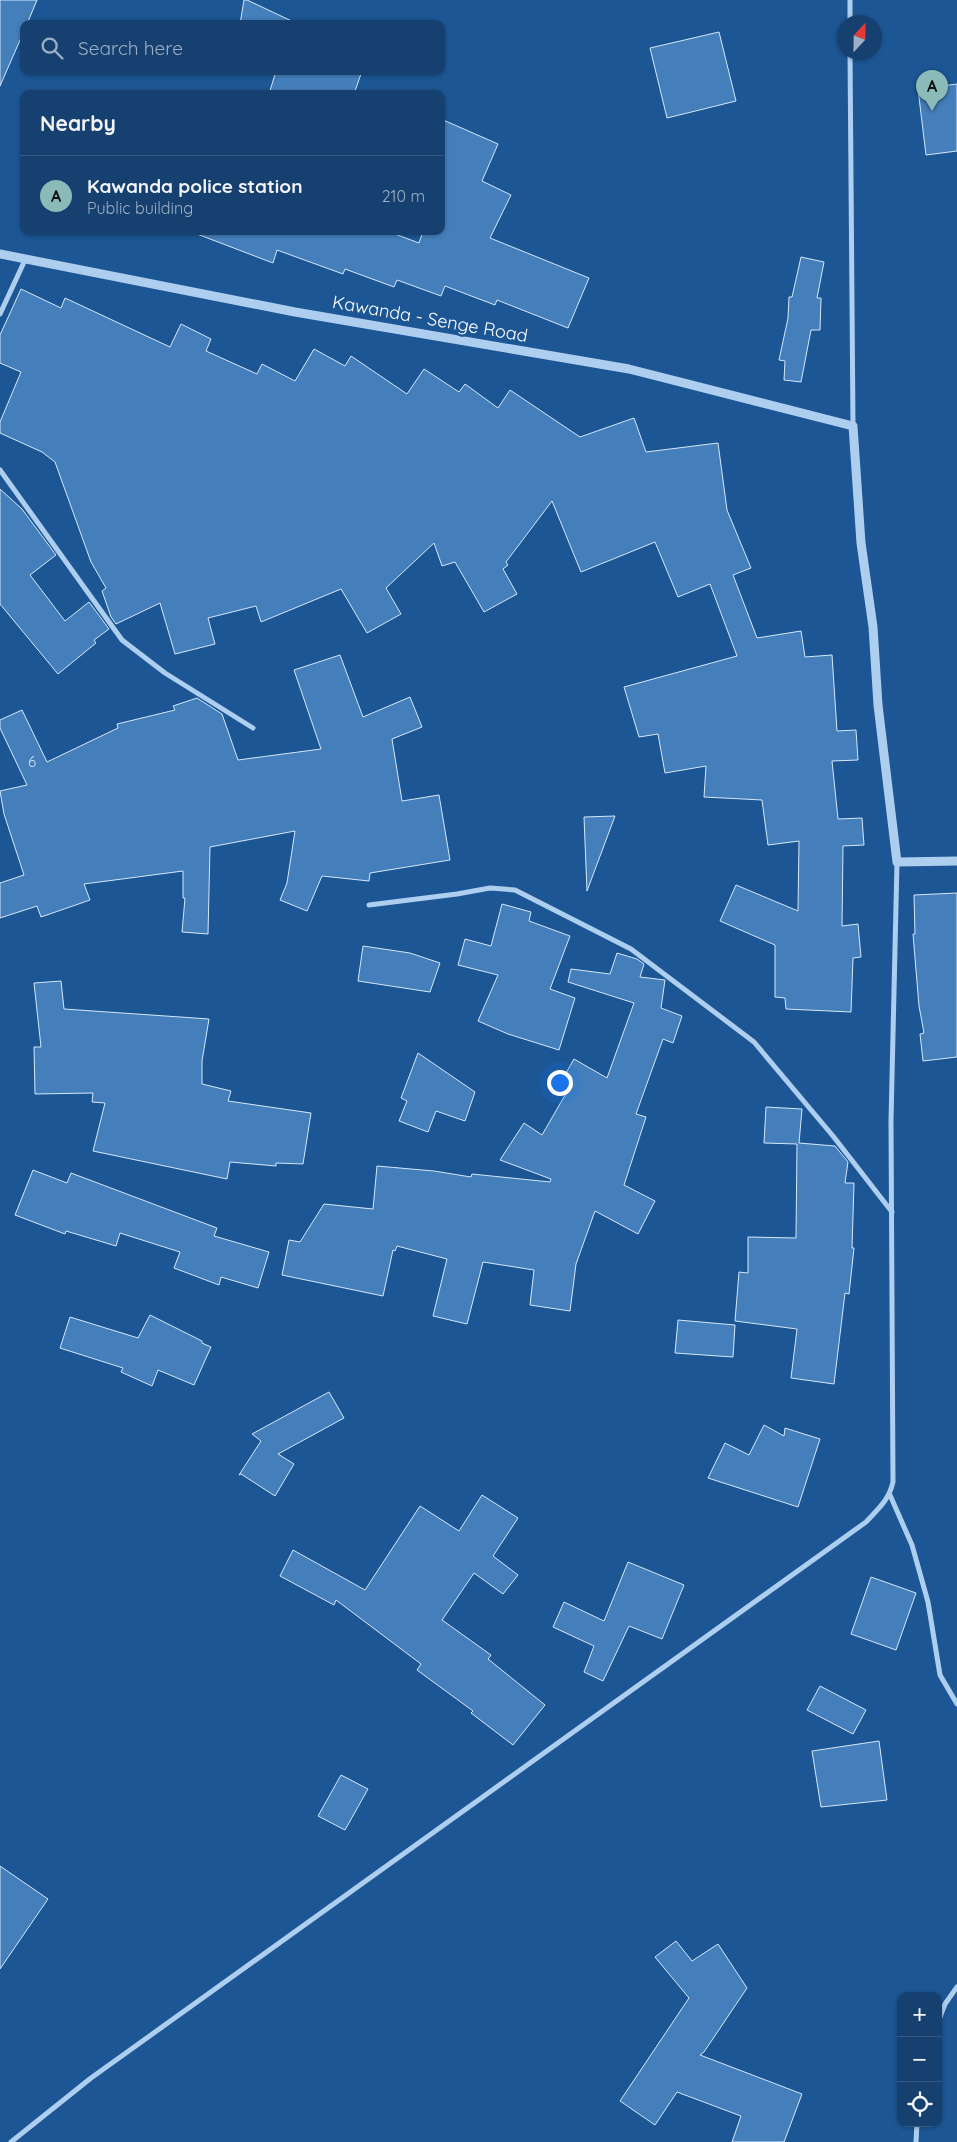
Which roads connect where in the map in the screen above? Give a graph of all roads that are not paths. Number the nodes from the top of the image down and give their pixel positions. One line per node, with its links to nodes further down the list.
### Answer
1 (850, 0): 2 (street)
2 (850, 15)
3 (850, 60): 7 (street)
4 (0, 254): 5 (street, Kawanda - Senge Road)
5 (25, 260): 6 (street); 7 (street, Kawanda - Senge Road)
6 (0, 314)
7 (853, 426): 11 (street)
8 (0, 470): 9 (street)
9 (253, 728)
10 (957, 861): 11 (street)
11 (897, 862): 13 (street)
12 (369, 905): 13 (street)
13 (892, 1212): 14 (street)
14 (890, 1495): 15 (street); 19 (street)
15 (957, 1704)
16 (957, 1988): 17 (street)
17 (942, 2012)
18 (917, 2127): 20 (street)
19 (11, 2142)
20 (916, 2142)

